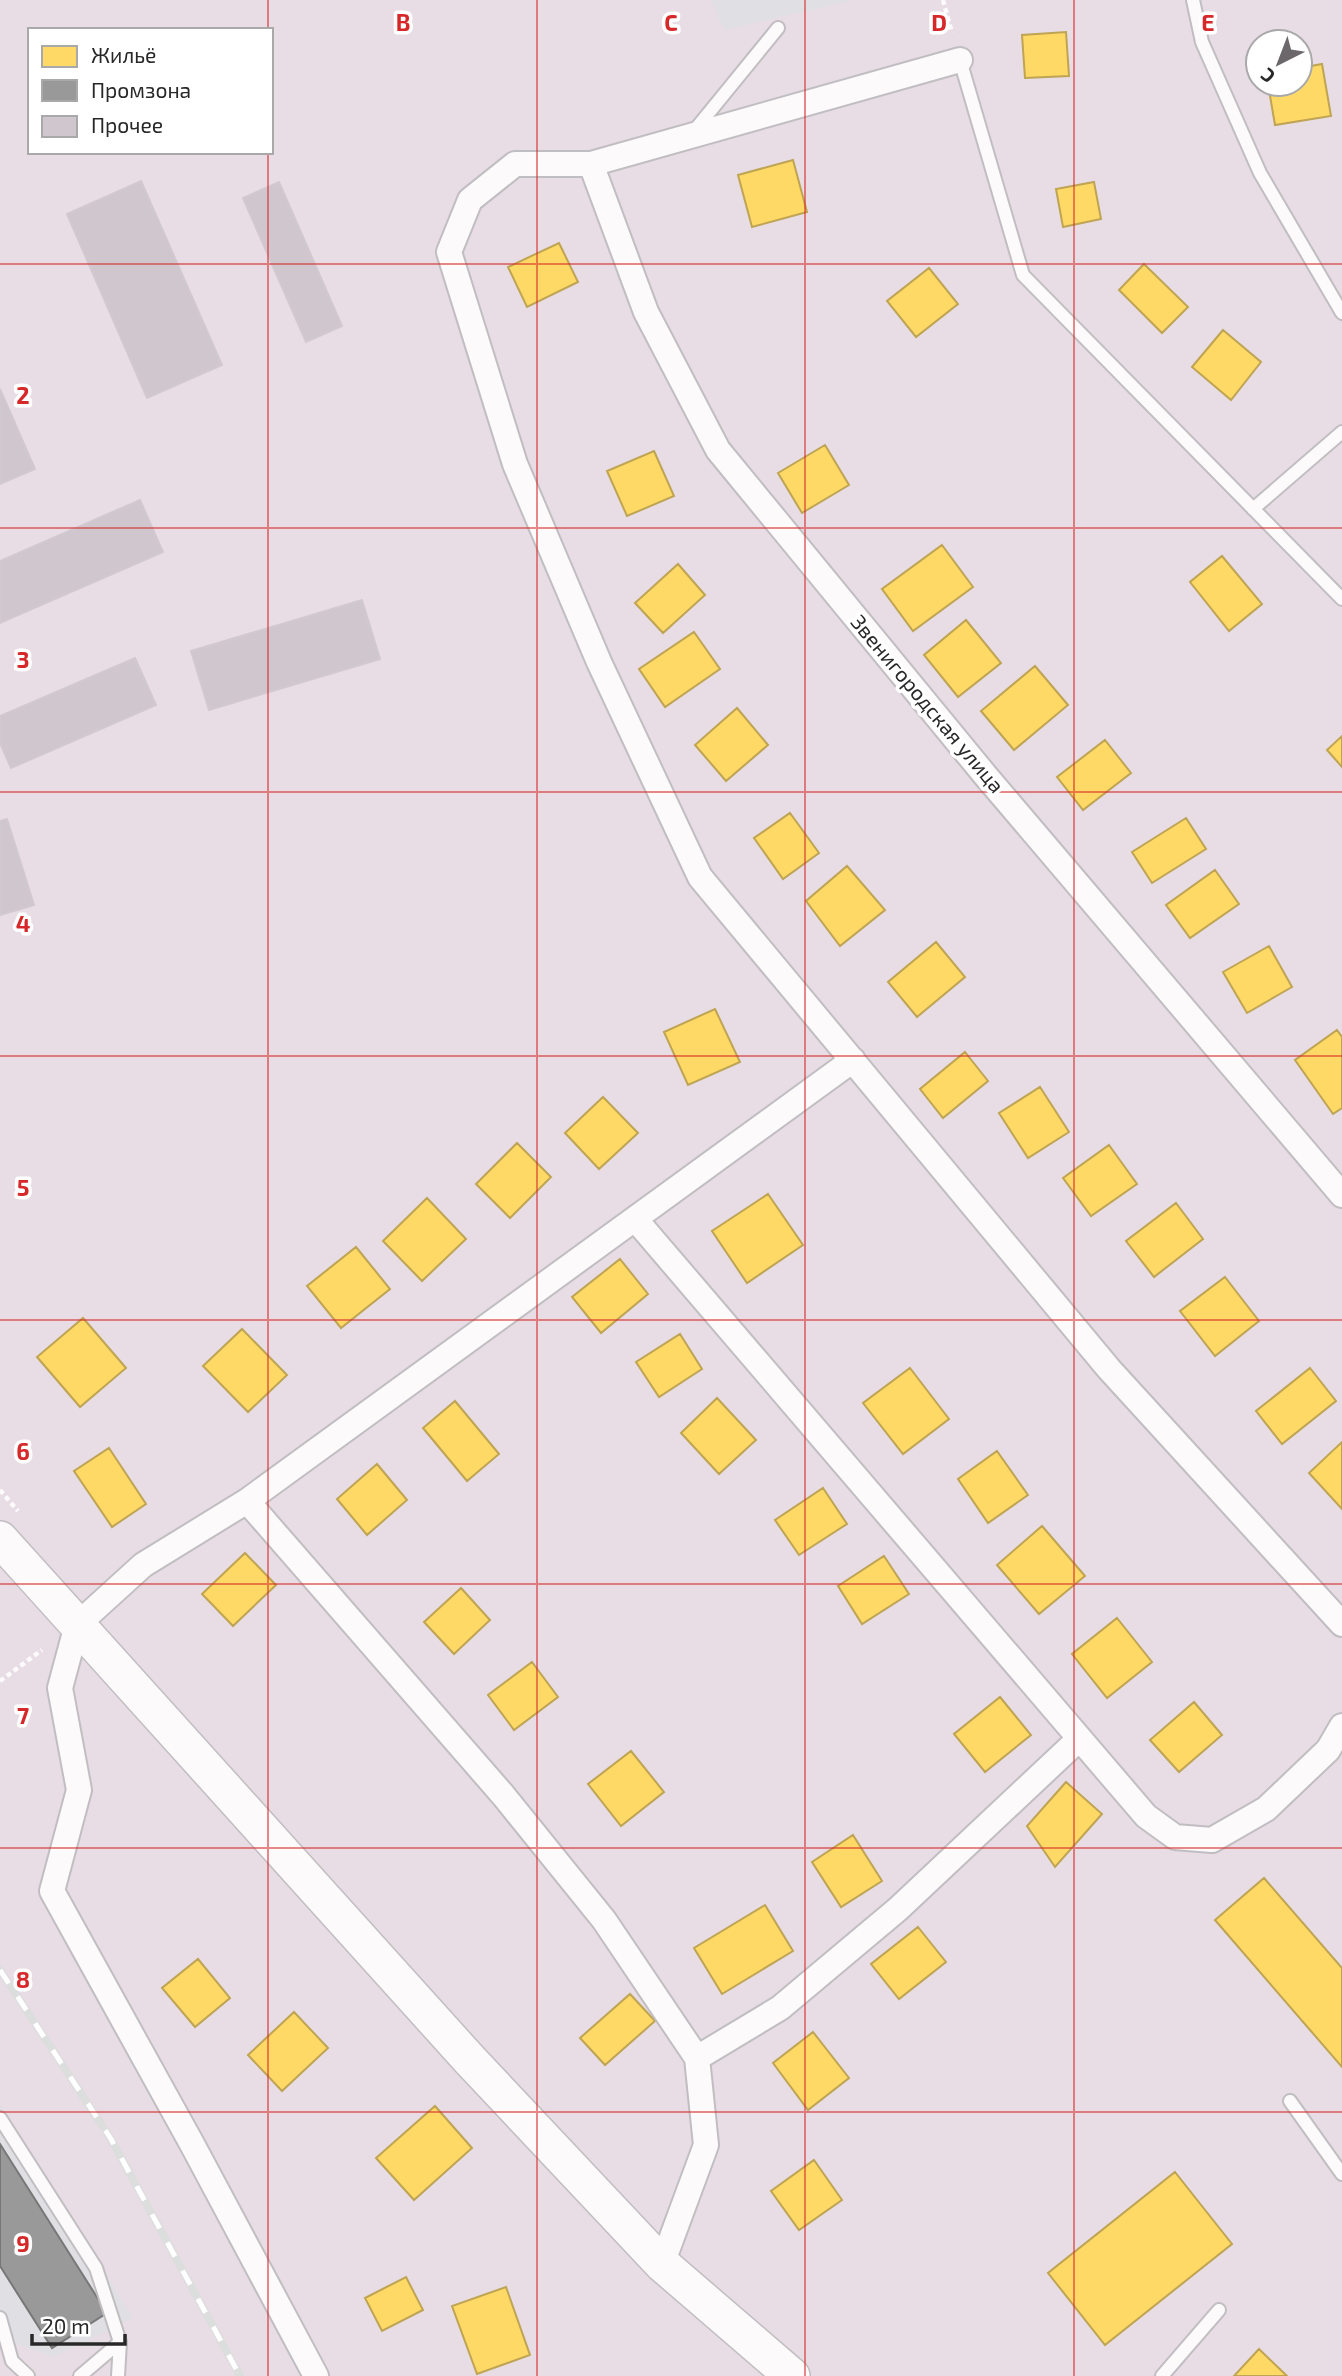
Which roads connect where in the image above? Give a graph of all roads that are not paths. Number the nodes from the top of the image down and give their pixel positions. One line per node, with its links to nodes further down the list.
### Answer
1 (1194, 0): 6 (lane)
2 (778, 28): 4 (lane)
3 (960, 60): 4 (street); 8 (lane)
4 (690, 136): 5 (street)
5 (591, 164): 10 (street); 11 (street, Звенигородская улица)
6 (1342, 313)
7 (1342, 432): 8 (lane)
8 (1253, 509): 9 (lane)
9 (1342, 599)
10 (853, 1060): 12 (street); 15 (street)
11 (1342, 1195)
12 (636, 1220): 13 (street); 18 (street)
13 (247, 1501): 16 (street); 19 (street)
14 (0, 1539): 16 (street)
15 (1342, 1624)
16 (76, 1625): 23 (street); 30 (street)
17 (1342, 1726): 18 (street)
18 (1079, 1739): 19 (street)
19 (697, 2058): 23 (street)
20 (1290, 2101): 22 (lane)
21 (0, 2118): 26 (lane)
22 (1342, 2174)
23 (662, 2264): 31 (street)
24 (1219, 2310): 32 (lane)
25 (0, 2319): 27 (lane)
26 (120, 2342): 28 (lane); 29 (lane)
27 (28, 2376)
28 (80, 2376)
29 (118, 2376)
30 (316, 2376)
31 (792, 2376)
32 (1162, 2376)

